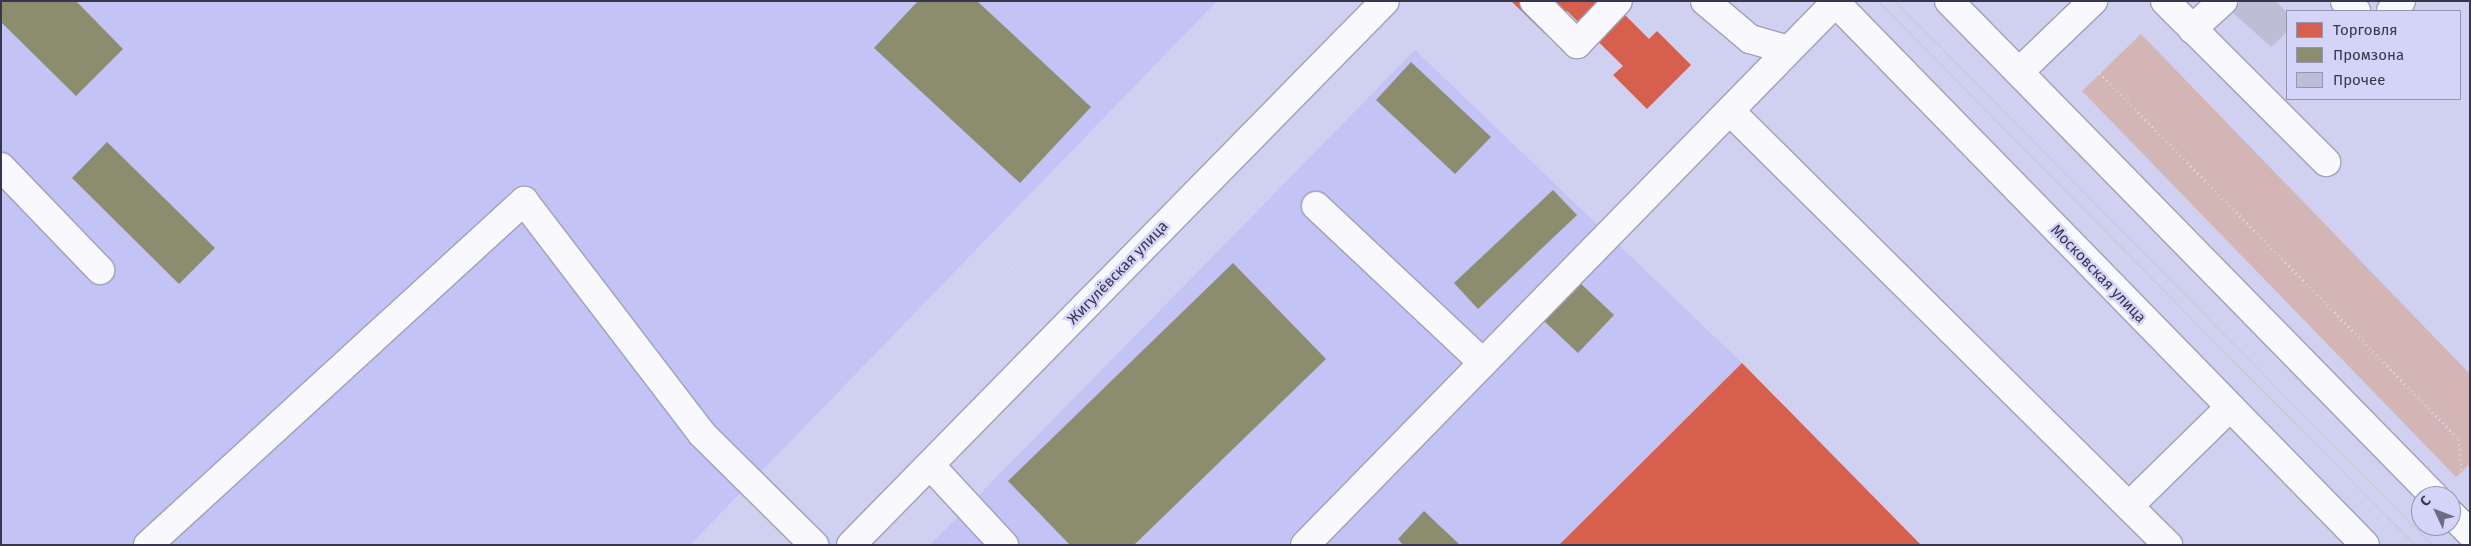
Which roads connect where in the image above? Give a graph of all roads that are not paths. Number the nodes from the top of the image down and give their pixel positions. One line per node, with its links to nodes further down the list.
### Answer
1 (1385, 1): 24 (street, Жигулёвская улица)
2 (1534, 1): 3 (street)
3 (1618, 1)
4 (1705, 1): 15 (street)
5 (1949, 1): 16 (street)
6 (2093, 1): 16 (street)
7 (2165, 1): 14 (street)
8 (2223, 1): 14 (street)
9 (2344, 1): 12 (street)
10 (2401, 1): 13 (street)
11 (1834, 2): 15 (street); 23 (street, Московская улица)
12 (2355, 10)
13 (2392, 10)
14 (2192, 29): 18 (street)
15 (1788, 50): 17 (street)
16 (2019, 72): 25 (street)
17 (1730, 110): 22 (street); 26 (street)
18 (2326, 162)
19 (1, 167): 21 (street)
20 (1316, 206): 22 (street)
21 (100, 270)
22 (1483, 363): 33 (street)
23 (2229, 408): 26 (street); 35 (street, Московская улица)
24 (930, 465): 31 (street, Жигулёвская улица); 32 (street)
25 (2424, 486)
26 (2129, 506): 34 (street)
27 (2461, 524): 28 (street)
28 (2470, 533)
29 (148, 545): 30 (street)
30 (814, 545)
31 (851, 545)
32 (1004, 545)
33 (1306, 545)
34 (2168, 545)
35 (2365, 545)

